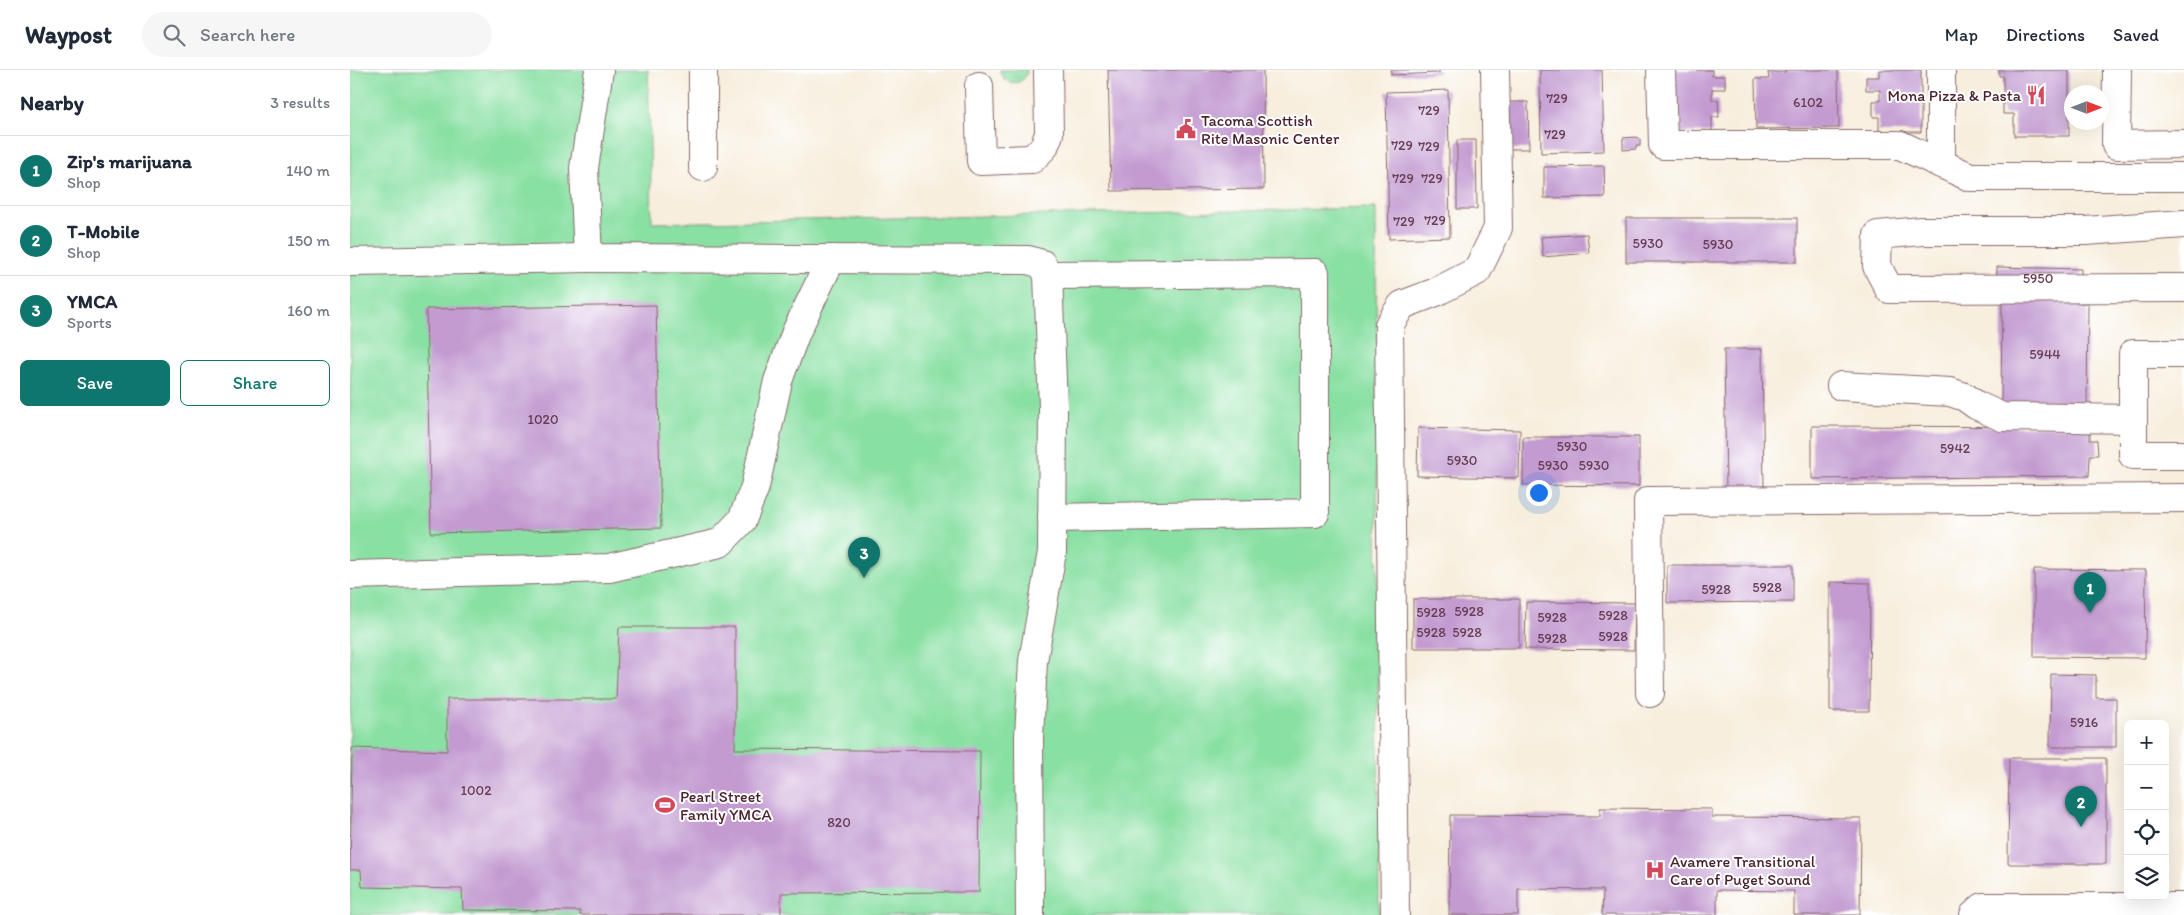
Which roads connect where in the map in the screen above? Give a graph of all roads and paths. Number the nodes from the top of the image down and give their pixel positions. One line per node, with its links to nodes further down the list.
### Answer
1 (599, 70): 14 (lane)
2 (703, 70): 11 (lane)
3 (1048, 70): 8 (lane)
4 (1495, 70): 29 (lane)
5 (1661, 70): 10 (lane)
6 (1941, 70): 10 (lane)
7 (2117, 70): 9 (lane)
8 (978, 86)
9 (2184, 144)
10 (1941, 164): 12 (lane)
11 (702, 167)
12 (2184, 178)
13 (2184, 224): 18 (lane)
14 (588, 258): 15 (lane); 16 (lane)
15 (831, 259): 17 (lane); 25 (lane)
16 (350, 262)
17 (1048, 275): 24 (lane); 24 (lane)
18 (2184, 288)
19 (2184, 354): 21 (lane)
20 (1841, 386): 21 (lane)
21 (2133, 419): 22 (lane)
22 (2184, 455)
23 (2184, 498): 26 (lane)
24 (1052, 518): 28 (lane)
25 (350, 576)
26 (1650, 692)
27 (2184, 907): 30 (lane)
28 (1030, 915)
29 (1395, 915)
30 (1974, 915)

